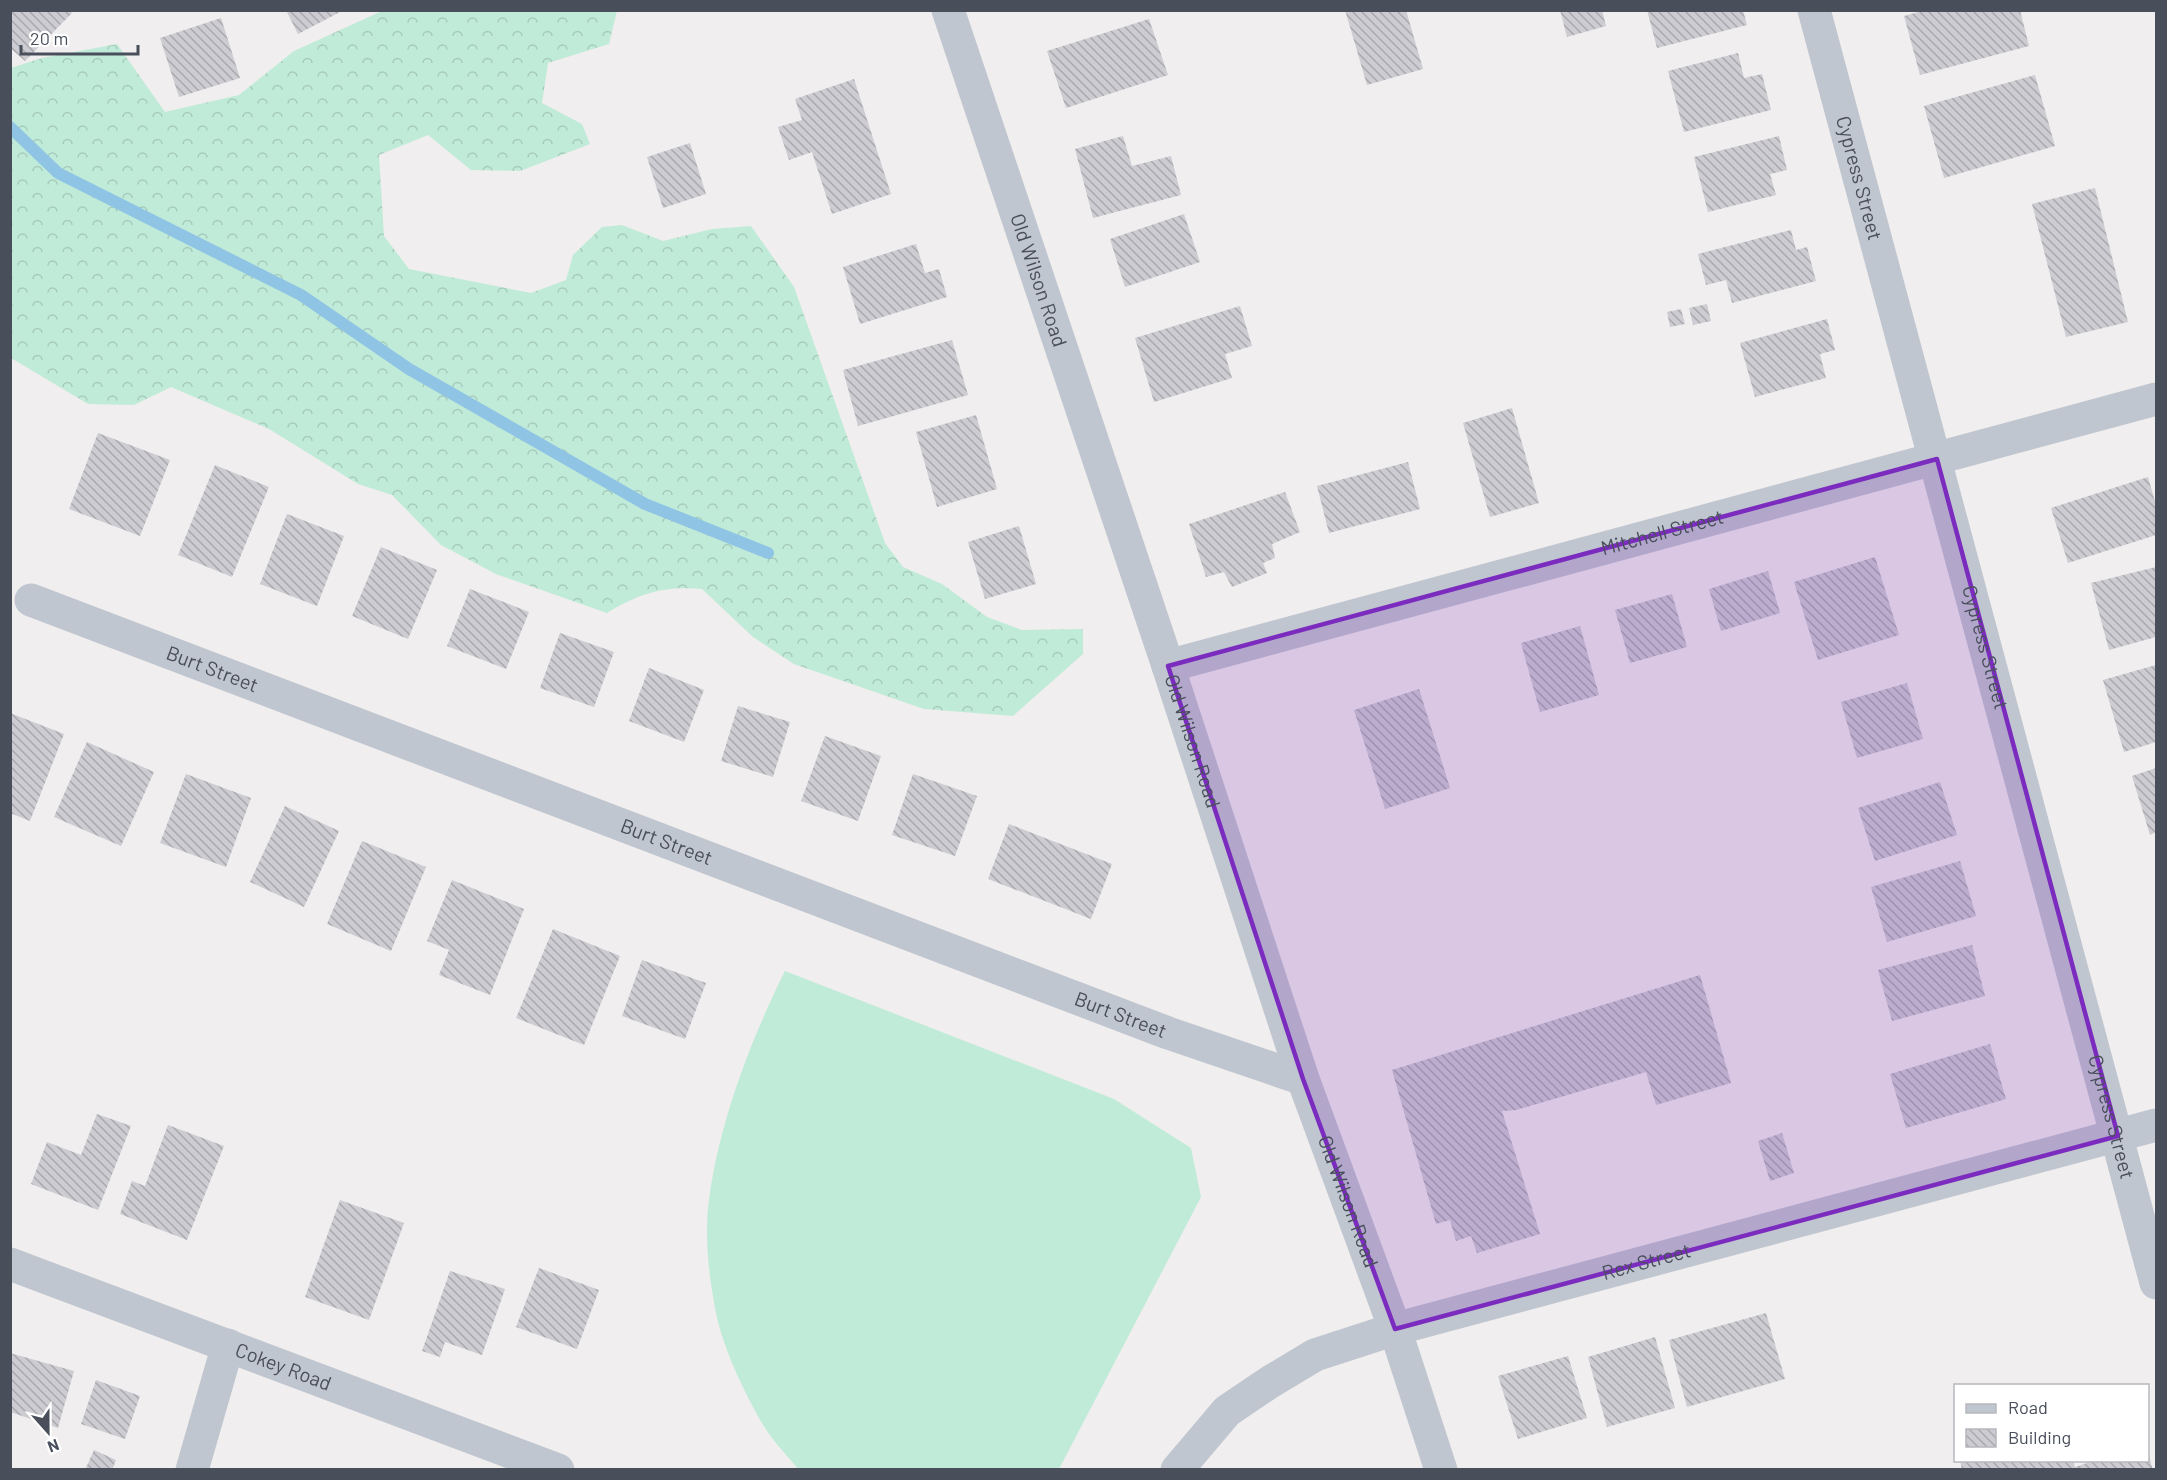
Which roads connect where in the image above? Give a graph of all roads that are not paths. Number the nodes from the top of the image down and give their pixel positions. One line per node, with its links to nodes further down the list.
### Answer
1 (948, 10): 6 (street, Old Wilson Road)
2 (1814, 10): 4 (street, Cypress Street)
3 (2157, 399): 4 (street, Mitchell Street)
4 (1936, 459): 6 (street, Mitchell Street); 9 (street, Cypress Street)
5 (31, 600): 7 (street, Burt Street)
6 (1168, 666): 7 (street, Old Wilson Road)
7 (1303, 1080): 12 (street, Old Wilson Road)
8 (2157, 1125): 9 (street, Rex Street)
9 (2118, 1136): 11 (street, Cypress Street); 12 (street, Rex Street)
10 (10, 1264): 13 (street, Cokey Road)
11 (2157, 1283)
12 (1395, 1329): 16 (street, Rex Street); 17 (street, Old Wilson Road)
13 (228, 1345): 14 (street); 15 (street, Cokey Road)
14 (192, 1470)
15 (558, 1470)
16 (1177, 1470)
17 (1441, 1470)

